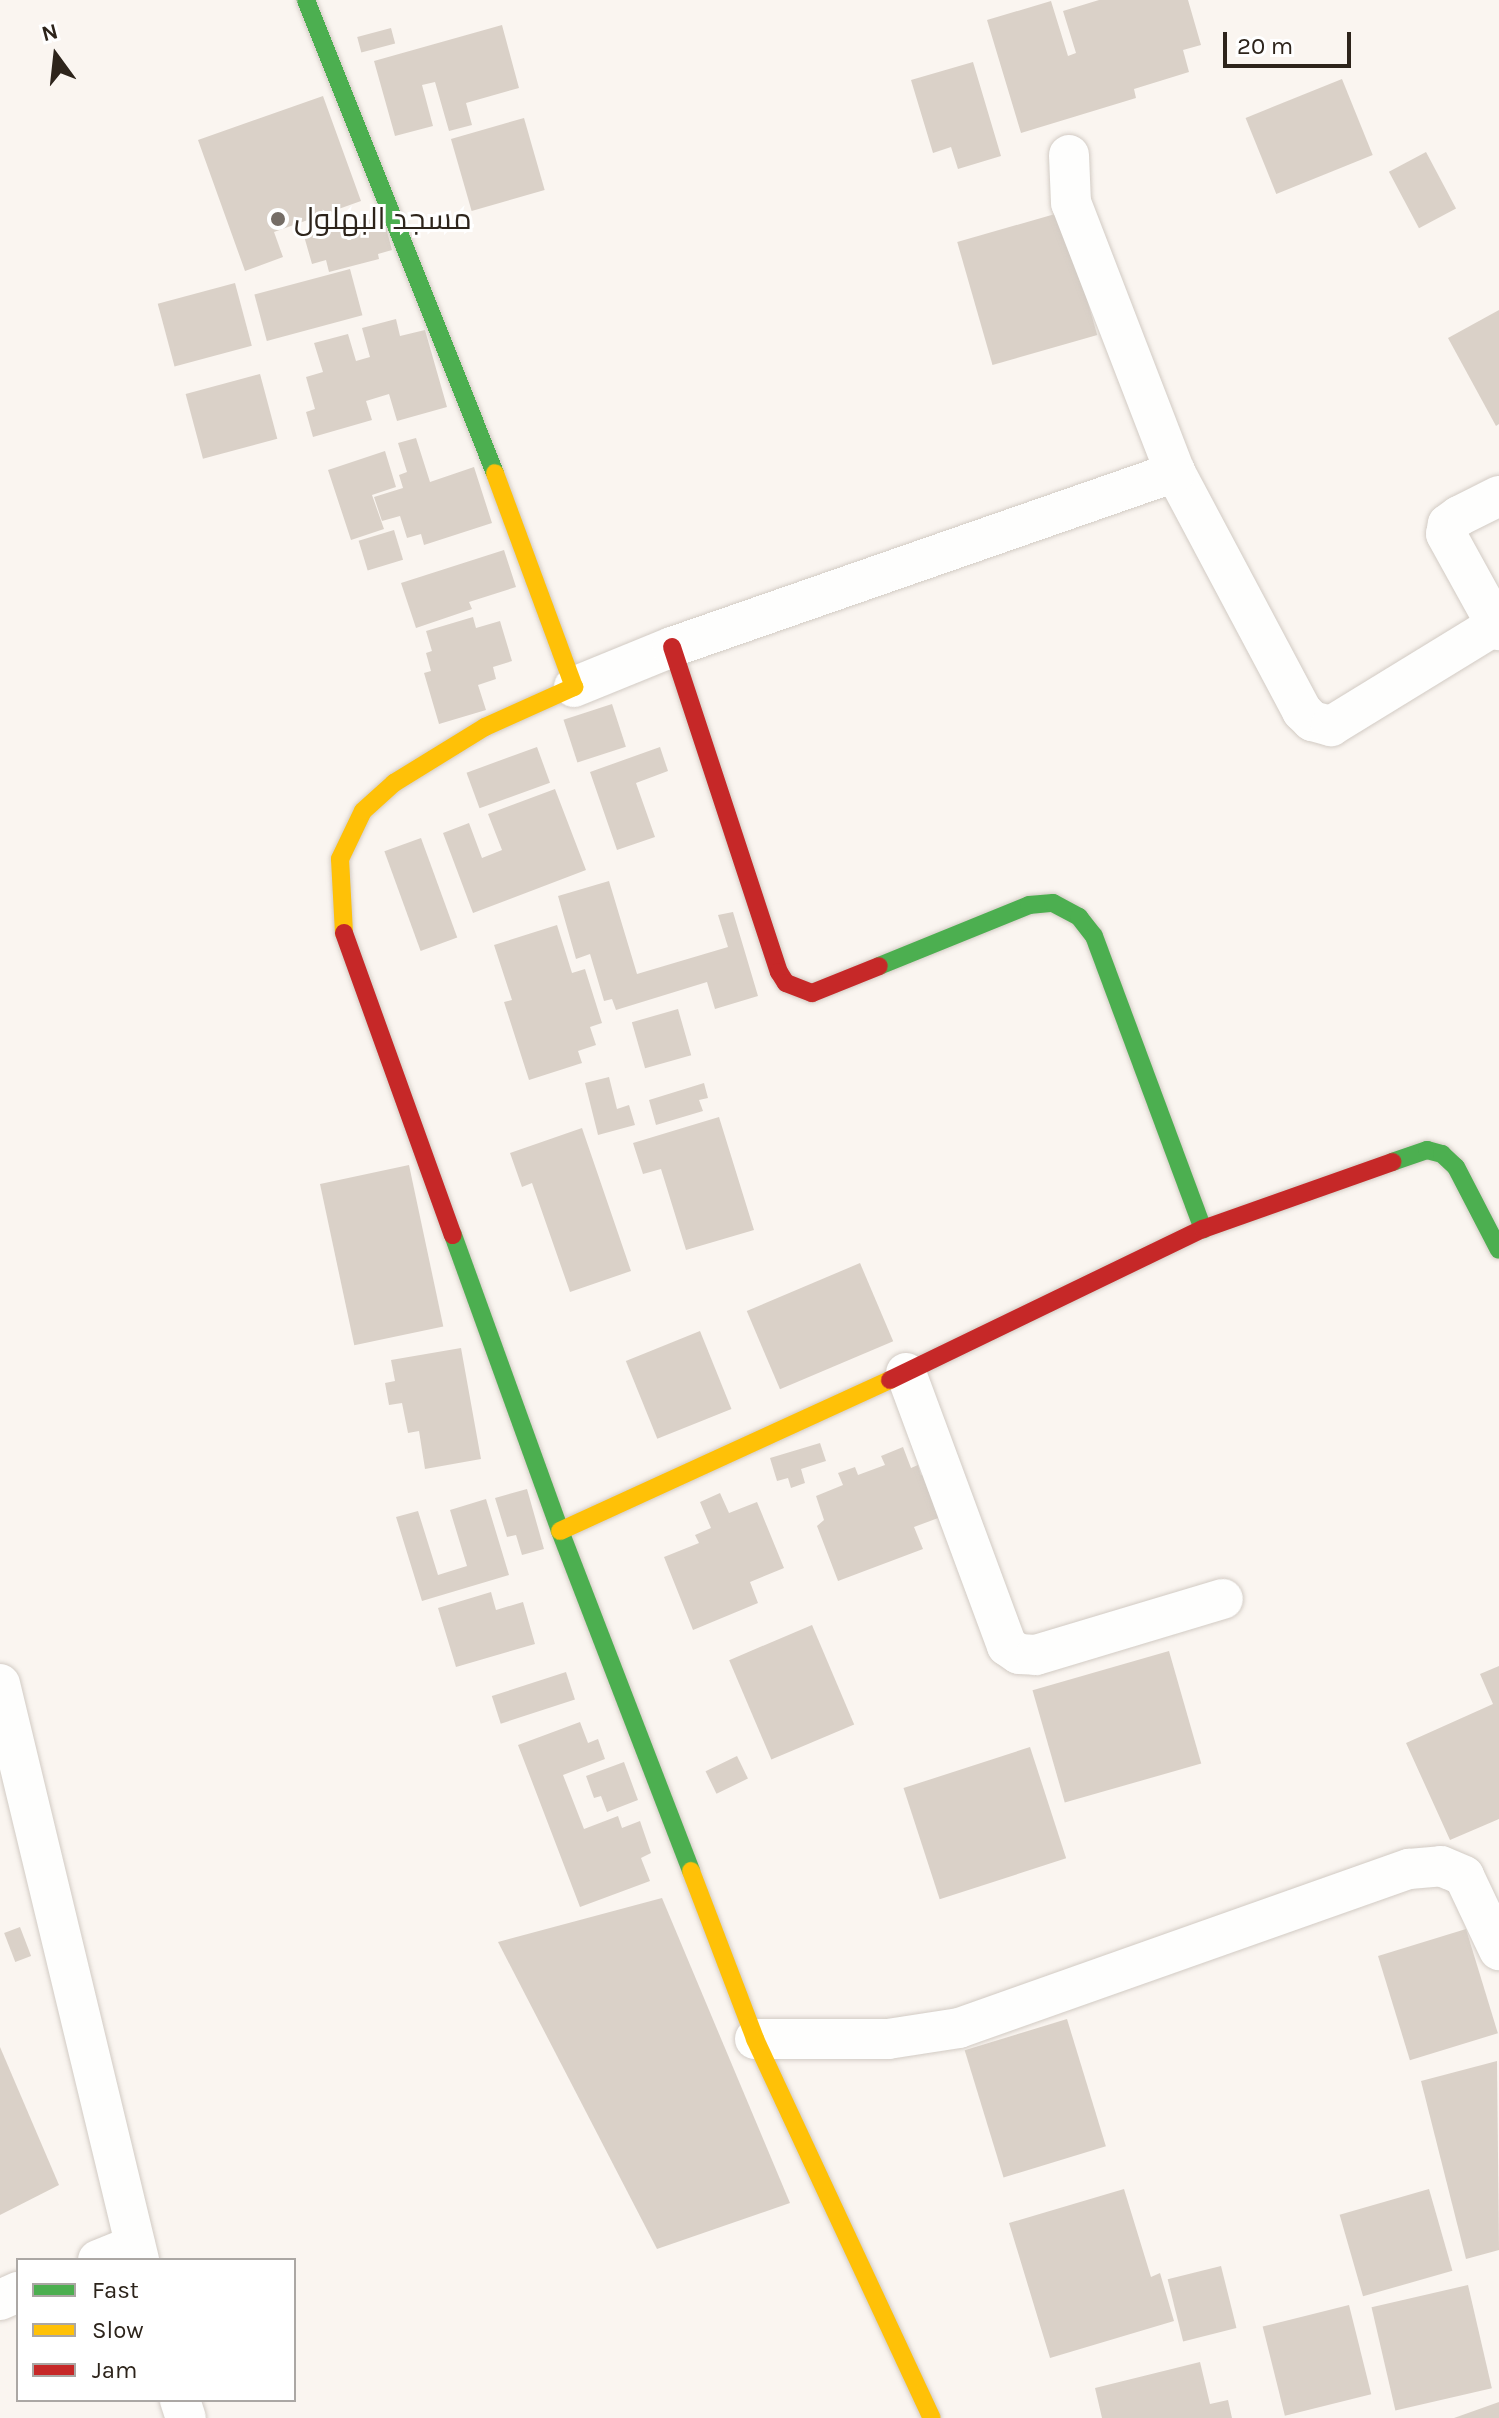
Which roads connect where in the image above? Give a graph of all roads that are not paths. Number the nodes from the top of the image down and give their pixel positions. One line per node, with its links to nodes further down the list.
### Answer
1 (306, 0): 7 (street)
2 (1069, 155): 3 (street)
3 (1175, 472): 5 (street); 6 (street)
4 (1499, 496): 5 (street)
5 (1498, 628)
6 (672, 647): 7 (street); 8 (street)
7 (574, 687): 11 (street)
8 (1203, 1229): 9 (street); 10 (street)
9 (1499, 1250)
10 (906, 1373): 11 (street); 12 (street)
11 (560, 1531): 16 (street)
12 (1223, 1599)
13 (0, 1684): 14 (street)
14 (13, 1799): 17 (street)
15 (1499, 1950): 16 (street)
16 (755, 2039): 19 (street)
17 (137, 2252): 18 (street)
18 (108, 2258)
19 (932, 2418)

